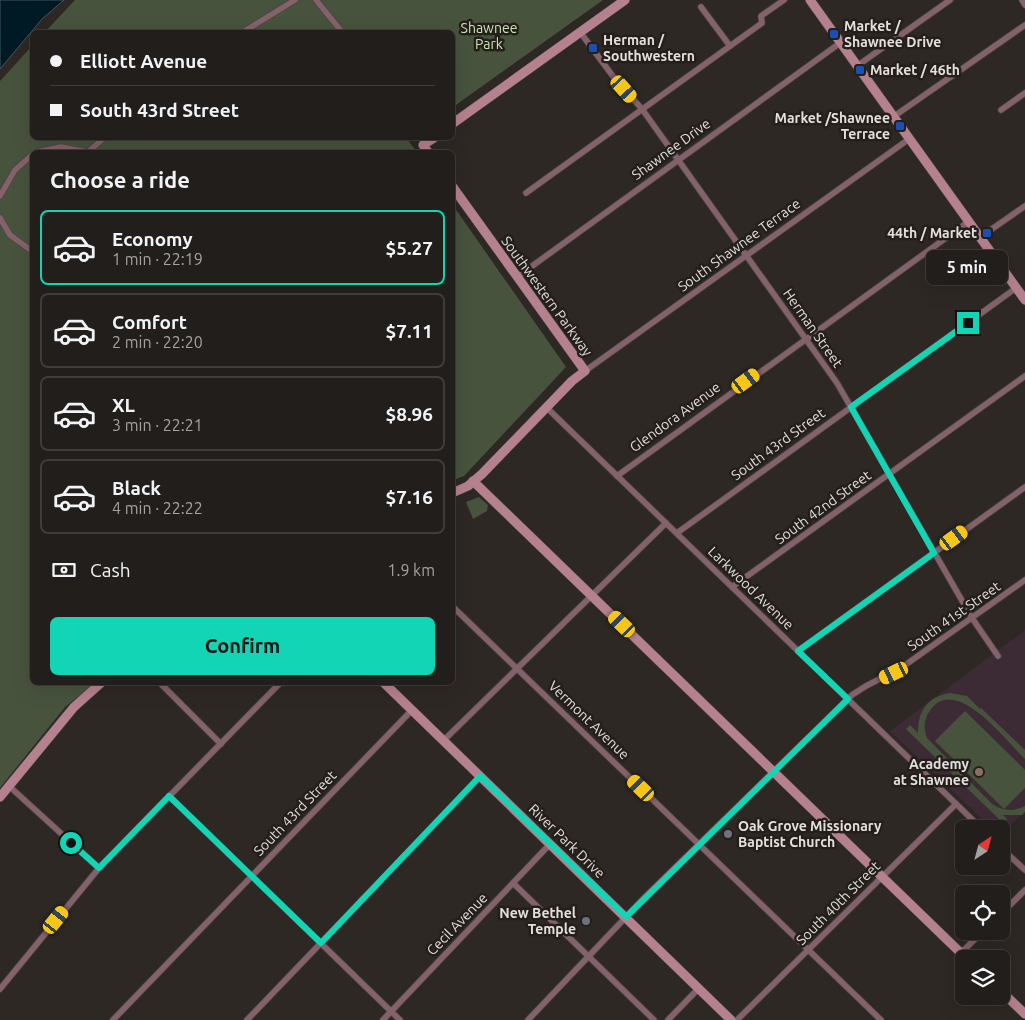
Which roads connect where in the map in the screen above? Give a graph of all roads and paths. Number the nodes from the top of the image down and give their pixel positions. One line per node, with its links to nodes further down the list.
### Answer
1 (295, 0): 11 (street)
2 (316, 0): 12 (street)
3 (625, 0): 13 (street)
4 (784, 0): 15 (street)
5 (810, 0): 14 (street)
6 (950, 0): 16 (street)
7 (1022, 0): 8 (street)
8 (1025, 5)
9 (701, 7): 15 (street)
10 (1025, 26): 20 (street)
11 (246, 30)
12 (340, 30)
13 (580, 32): 18 (street, Herman Street); 21 (street)
14 (840, 43): 16 (street); 28 (street, Shawnee Drive)
15 (730, 46): 18 (street)
16 (856, 66): 20 (street)
17 (1025, 93): 19 (street)
18 (642, 109): 28 (street, Herman Street); 30 (street)
19 (1001, 110)
20 (893, 117): 22 (street)
21 (455, 122)
22 (909, 139): 34 (street); 37 (street, South Shawnee Terrace)
23 (102, 140): 26 (street)
24 (47, 150): 25 (street)
25 (77, 150)
26 (90, 150)
27 (30, 157): 31 (street)
28 (678, 160): 37 (street, Herman Street); 38 (street, Shawnee Drive)
29 (455, 190): 38 (street, Southwestern Parkway)
30 (526, 193)
31 (0, 196)
32 (1025, 206): 35 (street)
33 (0, 218): 36 (street)
34 (968, 222): 35 (street); 41 (street, Glendora Avenue)
35 (980, 238): 39 (street)
36 (30, 250)
37 (746, 255): 41 (street, Herman Street); 42 (street, South Shawnee Terrace)
38 (517, 277): 42 (street, Southwestern Parkway)
39 (1016, 288): 40 (street); 45 (street, South 43rd Street)
40 (1025, 300)
41 (806, 338): 45 (street, Herman Street); 47 (street, Glendora Avenue)
42 (585, 371): 44 (street, Southwestern Parkway)
43 (1025, 376): 46 (street, South 42nd Street)
44 (546, 407): 47 (street, Larkwood Avenue); 48 (street, Southwestern Parkway)
45 (851, 407): 46 (street, Herman Street); 52 (street, South 43rd Street)
46 (889, 474): 53 (street, Herman Street); 55 (street, South 42nd Street)
47 (617, 476): 51 (street, Larkwood Avenue)
48 (474, 481): 50 (street, Southwestern Parkway); 56 (street)
49 (1025, 487): 53 (street)
50 (455, 491)
51 (666, 523): 52 (street, Larkwood Avenue); 56 (street)
52 (677, 533): 55 (street, Larkwood Avenue)
53 (934, 553): 58 (street, Herman Street); 59 (street)
54 (1025, 580): 58 (street, South 41st Street)
55 (732, 588): 59 (street, Larkwood Avenue)
56 (592, 595): 61 (street); 70 (street)
57 (455, 609): 61 (street, Vermont Avenue)
58 (972, 618): 60 (street, Herman Street); 66 (street, South 41st Street)
59 (798, 651): 66 (street, Larkwood Avenue)
60 (998, 656)
61 (517, 668): 68 (street); 78 (street, Vermont Avenue)
62 (99, 685): 72 (street)
63 (162, 685): 69 (street)
64 (278, 685): 69 (street)
65 (386, 685): 67 (street, River Park Drive)
66 (848, 699): 70 (street, South 41st Street); 75 (street, Larkwood Avenue)
67 (412, 710): 68 (street, River Park Drive); 82 (street, South 43rd Street)
68 (443, 741): 71 (street, River Park Drive)
69 (221, 744): 73 (street)
70 (774, 772): 78 (street, South 41st Street); 83 (street)
71 (480, 776): 77 (street, River Park Drive); 89 (street)
72 (8, 786): 74 (street); 80 (street)
73 (169, 796): 80 (street); 82 (street)
74 (0, 797)
75 (956, 804): 76 (street, Larkwood Avenue); 83 (street, South 40th Street)
76 (973, 820)
77 (550, 844): 84 (street, Cecil Avenue); 87 (street, River Park Drive)
78 (699, 844): 87 (street, South 41st Street); 92 (street, Vermont Avenue)
79 (1010, 856): 81 (street)
80 (99, 868): 95 (street)
81 (1025, 870)
82 (251, 876): 89 (street); 99 (street, South 43rd Street)
83 (882, 876): 90 (street); 92 (street, South 40th Street)
84 (514, 883): 93 (street); 97 (street, Cecil Avenue)
85 (1025, 890): 86 (street)
86 (1010, 905)
87 (626, 917): 93 (street, South 41st Street); 94 (street, River Park Drive)
88 (976, 940): 91 (street)
89 (321, 943): 97 (street); 100 (street)
90 (958, 950)
91 (969, 950)
92 (809, 951): 107 (street, South 40th Street); 108 (street, Vermont Avenue)
93 (588, 956): 103 (street, South 41st Street); 104 (street)
94 (699, 988): 105 (street); 106 (street, River Park Drive)
95 (0, 989)
96 (1010, 1000): 98 (street)
97 (391, 1011): 101 (street, Cecil Avenue); 102 (street)
98 (1025, 1014)
99 (113, 1020)
100 (248, 1020)
101 (383, 1020)
102 (400, 1020)
103 (528, 1020)
104 (654, 1020)
105 (668, 1020)
106 (731, 1020)
107 (737, 1020)
108 (881, 1020)

